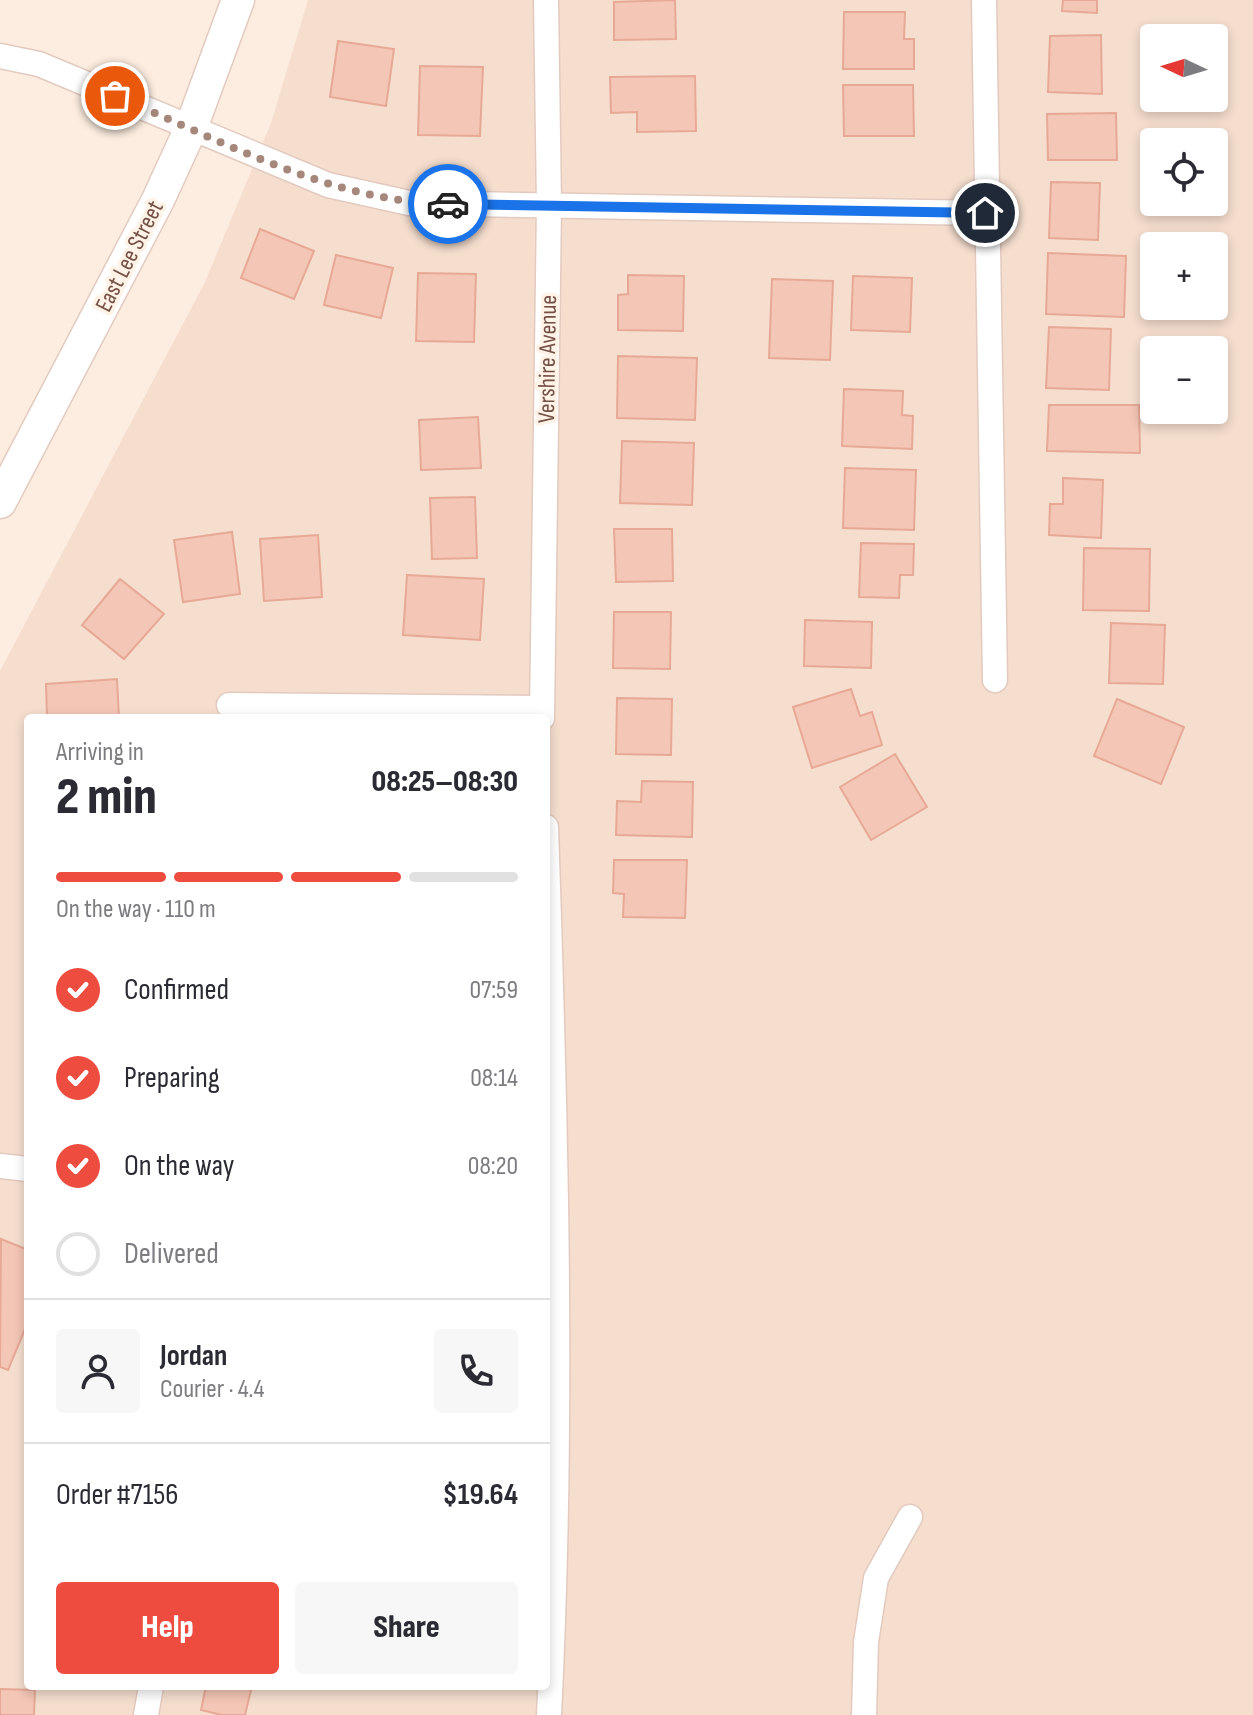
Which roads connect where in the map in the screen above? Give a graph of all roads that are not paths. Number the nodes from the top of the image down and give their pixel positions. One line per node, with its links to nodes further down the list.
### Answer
1 (238, 0): 5 (street, East Lee Street)
2 (546, 0): 6 (street, Vershire Avenue)
3 (984, 0): 7 (street)
4 (0, 56): 5 (street)
5 (191, 128): 6 (street); 8 (street, East Lee Street)
6 (549, 205): 7 (street); 11 (street, Vershire Avenue)
7 (985, 213): 9 (street)
8 (0, 502)
9 (995, 680)
10 (229, 705): 11 (street)
11 (542, 713)
12 (550, 1064): 15 (street)
13 (0, 1166): 14 (street)
14 (24, 1169)
15 (552, 1182): 17 (street)
16 (910, 1517): 22 (street)
17 (550, 1674)
18 (150, 1690): 20 (street)
19 (550, 1690): 21 (street)
20 (146, 1715)
21 (549, 1715)
22 (864, 1715)

